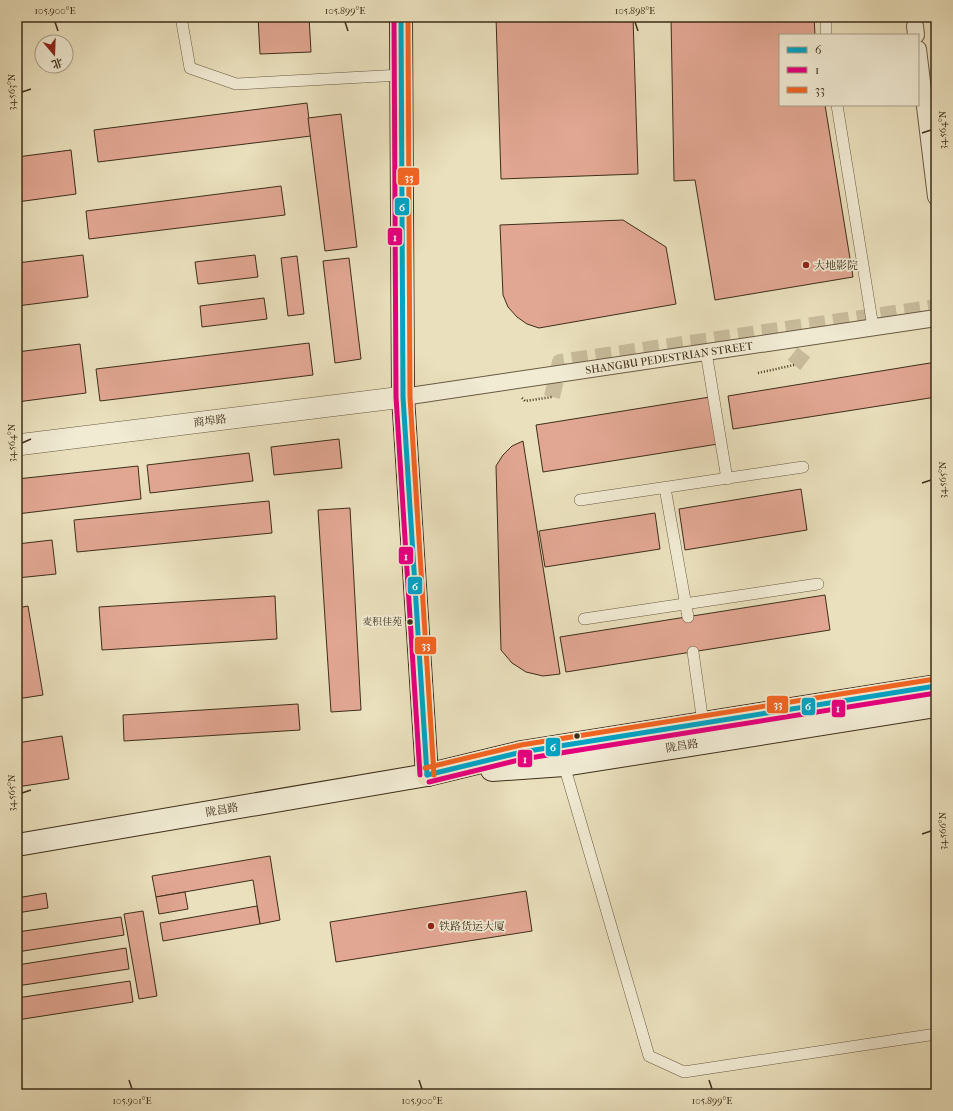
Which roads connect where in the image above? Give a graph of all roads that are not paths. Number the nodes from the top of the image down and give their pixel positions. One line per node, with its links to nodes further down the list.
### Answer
1 (181, 17): 6 (lane)
2 (401, 17): 6 (main road)
3 (826, 17): 4 (lane)
4 (826, 34)
5 (919, 57): 8 (street)
6 (401, 75): 12 (main road)
7 (836, 106): 10 (lane)
8 (936, 197)
9 (936, 318): 10 (street, SHANGBU PEDESTRIAN STREET)
10 (873, 327): 11 (street, SHANGBU PEDESTRIAN STREET)
11 (706, 352): 12 (street, SHANGBU PEDESTRIAN STREET); 15 (lane)
12 (403, 397): 13 (street, 商埠路); 27 (main road)
13 (17, 445)
14 (804, 467): 15 (lane)
15 (727, 478): 16 (lane)
16 (666, 488): 17 (lane); 19 (lane)
17 (580, 500)
18 (818, 584): 19 (lane)
19 (686, 604): 20 (lane); 21 (lane)
20 (688, 617)
21 (584, 619)
22 (693, 652): 25 (lane)
23 (936, 686): 25 (main road, 陇昌路)
24 (936, 706): 26 (main road, 陇昌路)
25 (703, 723): 27 (main road, 陇昌路)
26 (564, 765): 27 (main road, 陇昌路); 29 (lane)
27 (427, 775): 28 (main road, 陇昌路)
28 (17, 845)
29 (936, 1034)

